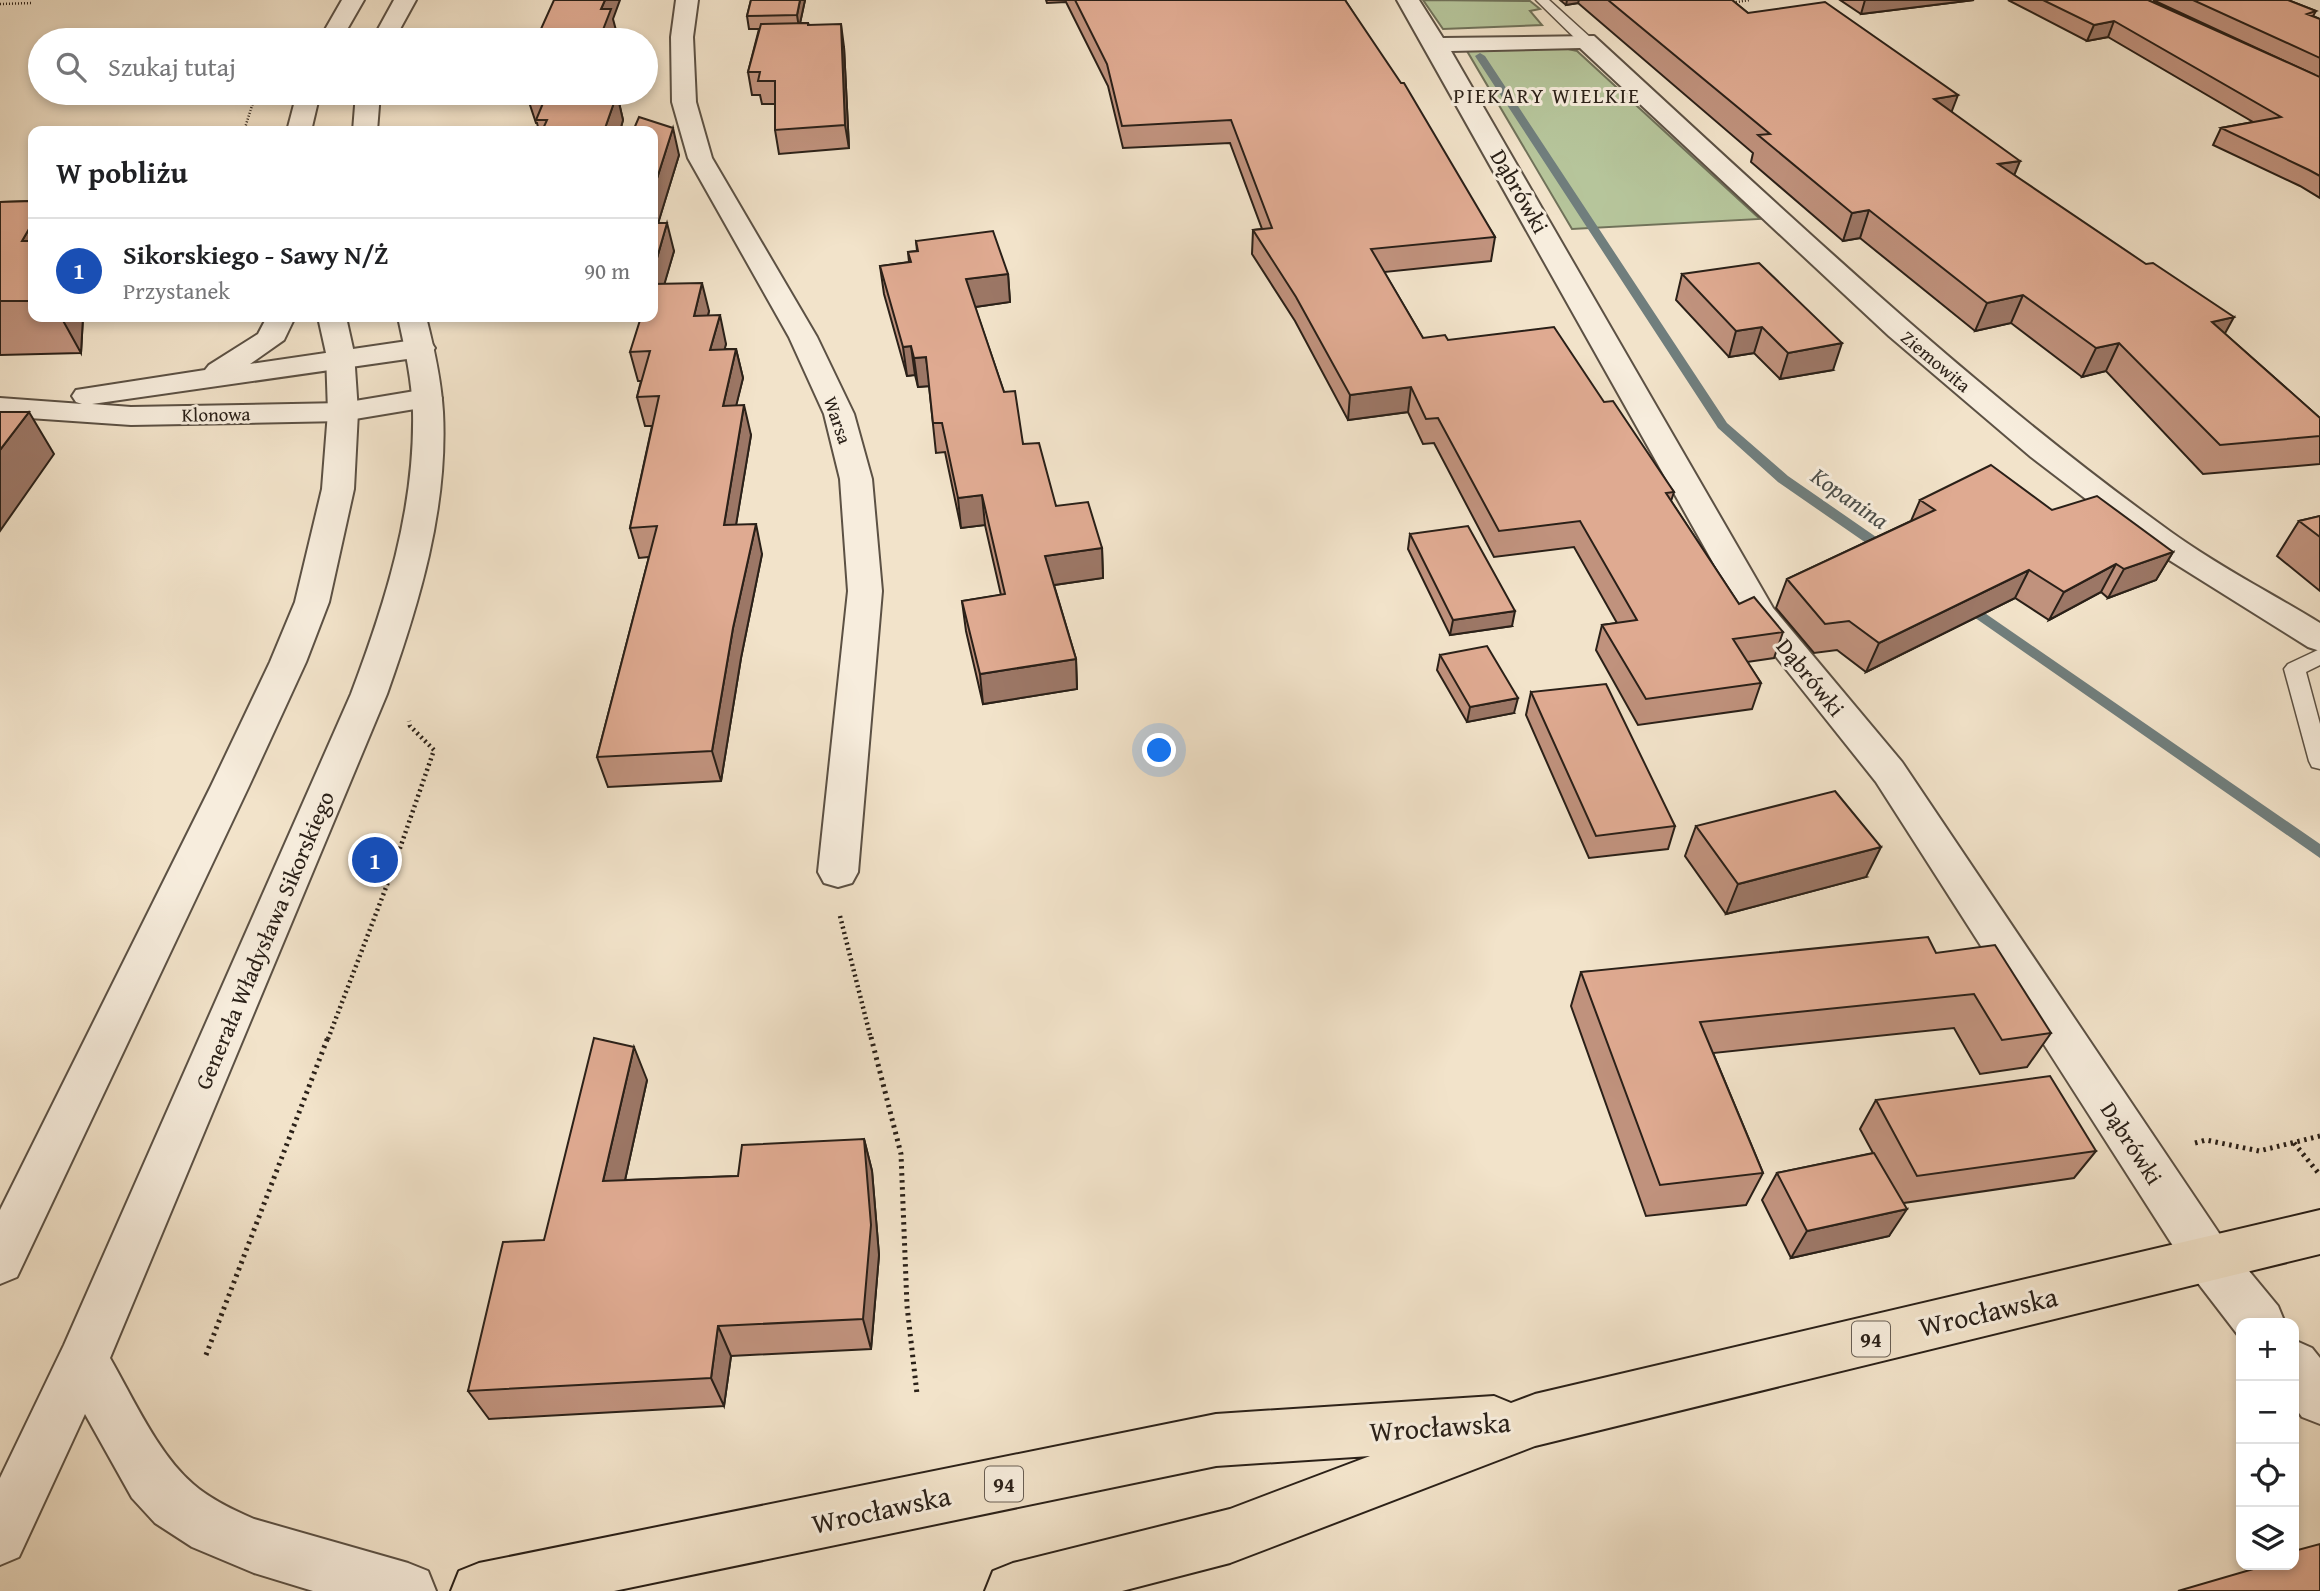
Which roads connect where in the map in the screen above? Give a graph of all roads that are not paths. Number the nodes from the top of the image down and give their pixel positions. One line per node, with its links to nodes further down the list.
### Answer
1 (353, 0): 6 (street)
2 (405, 0): 7 (street)
3 (687, 0): 27 (street, Warsa)
4 (1408, 0): 9 (street, Dąbrówki)
5 (1542, 0): 8 (lane, Ziemowita)
6 (337, 28)
7 (390, 28)
8 (1586, 41): 9 (street); 22 (street, Ziemowita)
9 (1436, 45): 29 (street, Dąbrówki)
10 (305, 105): 12 (street)
11 (367, 105): 13 (street)
12 (300, 126)
13 (365, 126)
14 (279, 322): 18 (street)
15 (333, 322): 17 (street)
16 (416, 332): 17 (street, Klonowa); 19 (street, Generała Władysława Sikorskiego)
17 (340, 359): 18 (street, Klonowa); 21 (street)
18 (204, 379): 20 (street, Klonowa)
19 (427, 398): 21 (street, Klonowa); 32 (street, Generała Władysława Sikorskiego)
20 (2, 407): 21 (street, Klonowa)
21 (343, 412): 30 (street)
22 (2320, 639)
23 (2320, 656): 24 (lane)
24 (2297, 684): 25 (lane); 26 (lane)
25 (2320, 699)
26 (2320, 761)
27 (838, 872)
28 (2320, 1233): 29 (main road, Wrocławska / 94)
29 (2208, 1258): 31 (street, Dąbrówki); 35 (main road, Wrocławska / 94)
30 (0, 1261)
31 (2256, 1318)
32 (83, 1361): 36 (street, Generała Władysława Sikorskiego); 37 (street)
33 (2299, 1372): 34 (street)
34 (2320, 1399)
35 (1535, 1420): 38 (main road, Wrocławska / 94); 39 (main road, Wrocławska / 94)
36 (0, 1538)
37 (408, 1591)
38 (479, 1591)
39 (1013, 1591)

